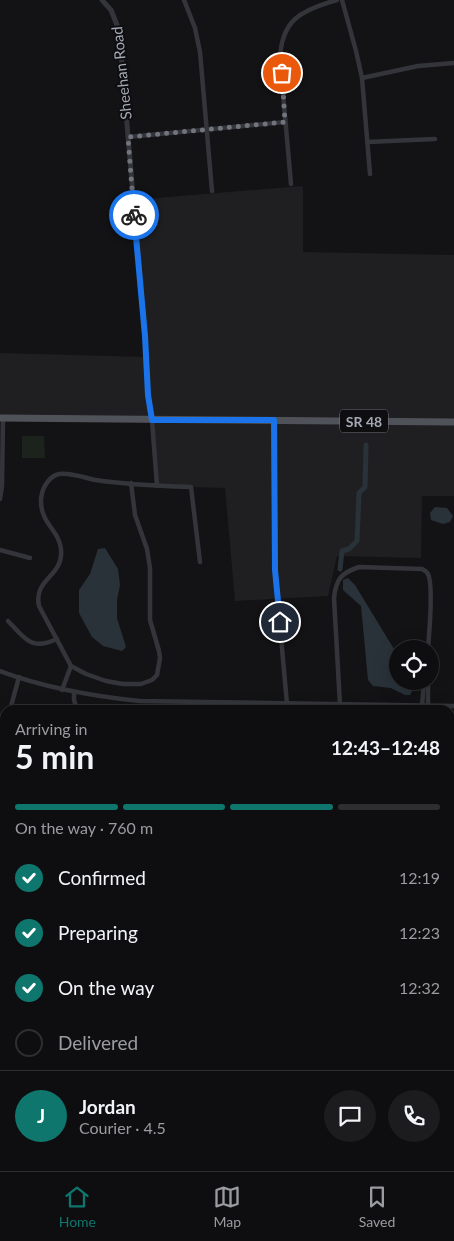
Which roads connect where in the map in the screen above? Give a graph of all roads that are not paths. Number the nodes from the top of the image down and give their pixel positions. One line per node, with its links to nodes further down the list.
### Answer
1 (102, 0): 9 (street, Sheehan Road)
2 (184, 0): 8 (street)
3 (336, 0): 7 (street)
4 (342, 0): 6 (street)
5 (454, 63): 6 (street)
6 (362, 78): 11 (street)
7 (285, 122): 8 (street); 13 (street)
8 (206, 129): 9 (street); 14 (street)
9 (128, 137): 16 (street, Sheehan Road)
10 (435, 140): 11 (street)
11 (367, 142): 12 (street)
12 (370, 174)
13 (291, 184)
14 (212, 191)
15 (2, 418): 16 (main road, SR 48); 19 (street)
16 (152, 420): 17 (main road, SR 48); 21 (street)
17 (274, 420): 18 (main road, SR 48); 36 (street)
18 (454, 422)
19 (2, 442): 22 (street)
20 (131, 483): 21 (street); 27 (street); 29 (street)
21 (157, 486): 25 (street)
22 (0, 500)
23 (0, 550): 24 (street)
24 (30, 558)
25 (200, 562)
26 (8, 621): 27 (street)
27 (57, 639): 29 (street)
28 (428, 640): 41 (street)
29 (71, 666): 32 (street)
30 (0, 670): 31 (street)
31 (19, 677): 32 (street); 37 (street)
32 (62, 690): 35 (street)
33 (423, 690): 42 (street)
34 (428, 690): 43 (street)
35 (74, 692): 38 (street); 39 (street)
36 (287, 704): 40 (street); 41 (street)
37 (11, 705)
38 (76, 705)
39 (171, 705)
40 (246, 705)
41 (340, 705)
42 (422, 705)
43 (428, 705)

